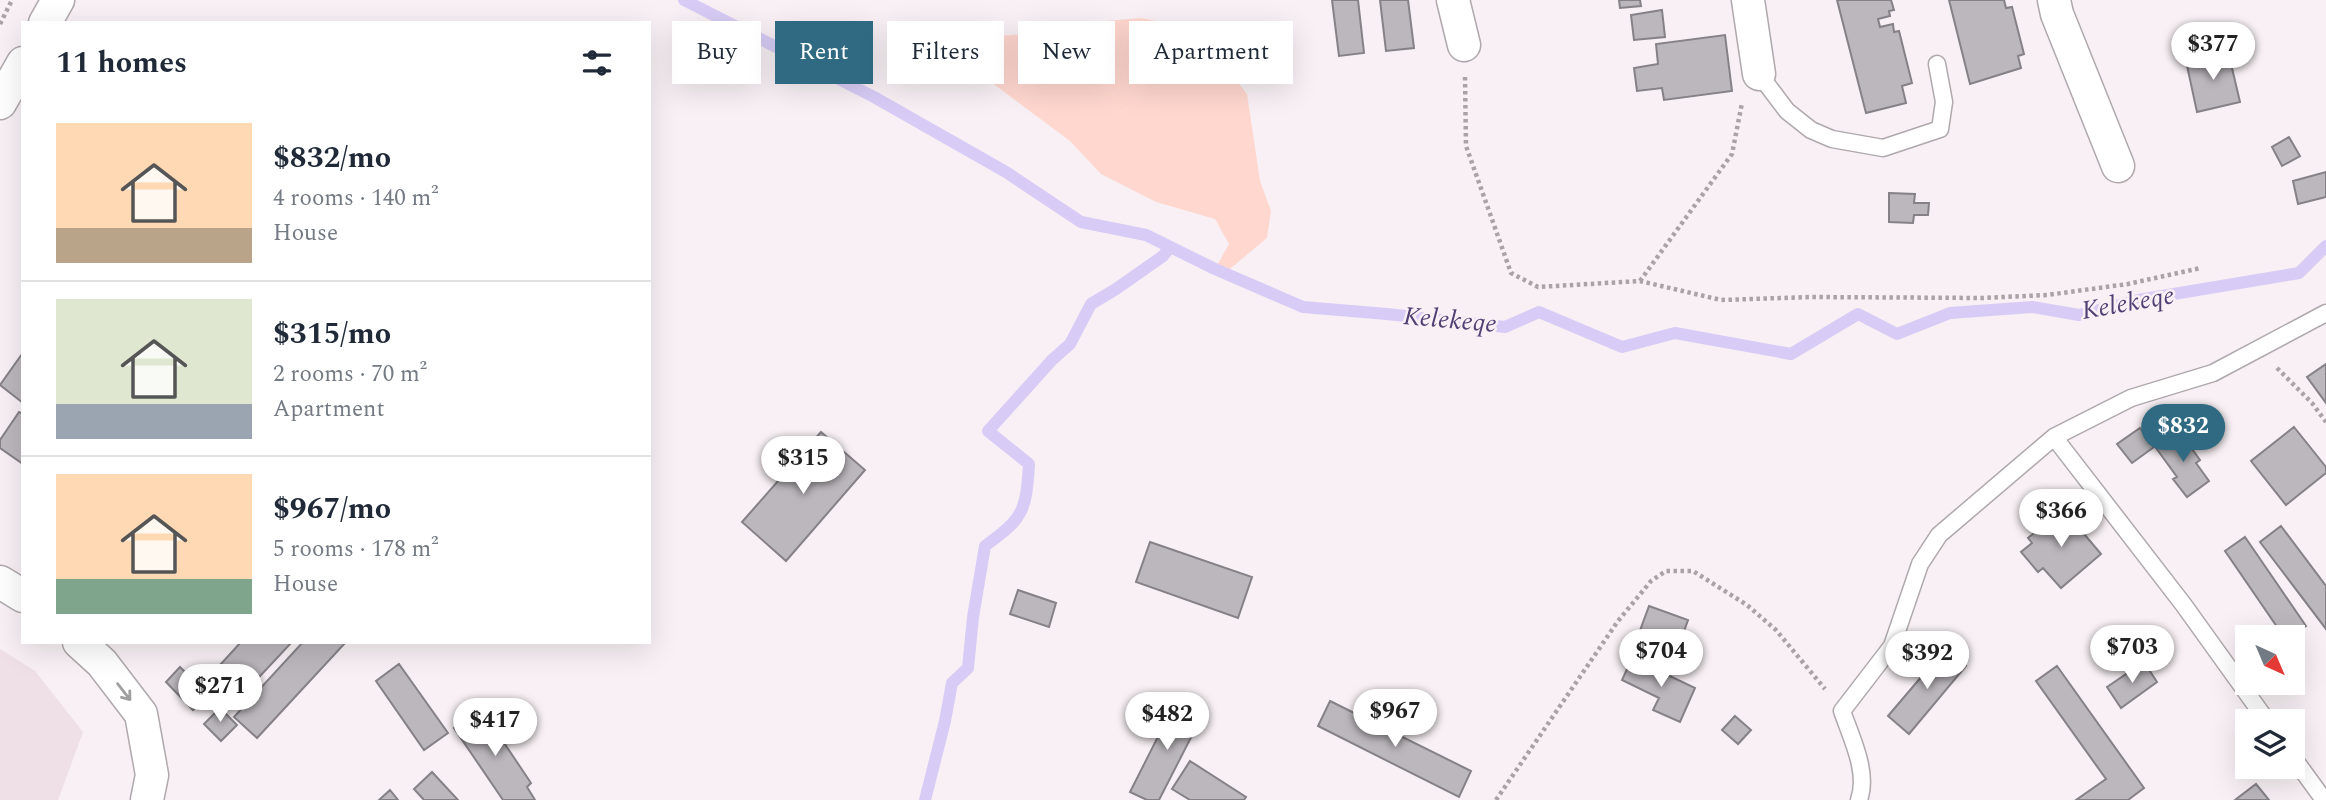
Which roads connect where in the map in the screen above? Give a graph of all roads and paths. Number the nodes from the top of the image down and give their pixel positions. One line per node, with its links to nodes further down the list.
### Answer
1 (12, 0): 7 (path)
2 (58, 0): 6 (street)
3 (1452, 0): 8 (street)
4 (1748, 0): 11 (street)
5 (2054, 0): 13 (street)
6 (46, 21)
7 (0, 24)
8 (1464, 45): 15 (path)
9 (1937, 64): 11 (lane)
10 (21, 66): 12 (street)
11 (1759, 74): 15 (path)
12 (0, 103)
13 (2118, 166)
14 (2201, 268): 15 (path)
15 (1640, 282)
16 (2326, 313): 17 (lane)
17 (2257, 348): 18 (path); 19 (lane)
18 (2326, 422)
19 (2054, 437): 23 (lane); 24 (lane)
20 (0, 582): 21 (street)
21 (21, 595)
22 (81, 644): 26 (street, one-way to 26)
23 (2258, 709)
24 (1842, 711): 27 (path); 28 (lane)
25 (2305, 774): 29 (lane)
26 (147, 800)
27 (1496, 800)
28 (1859, 800)
29 (2324, 800)

